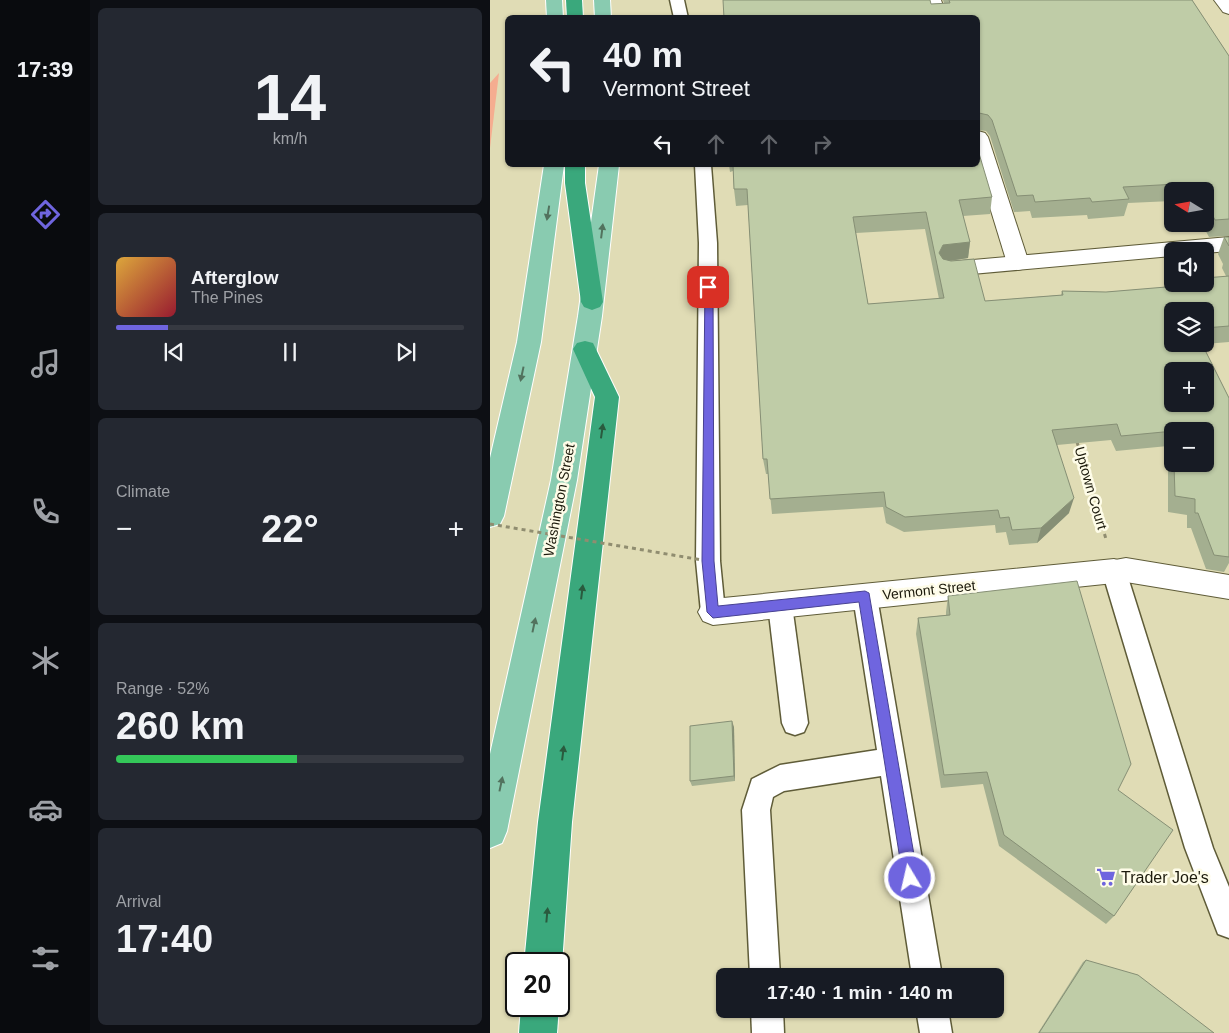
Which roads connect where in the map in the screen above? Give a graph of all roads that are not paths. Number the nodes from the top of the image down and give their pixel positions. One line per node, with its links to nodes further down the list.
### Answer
1 (554, 0): 8 (main road)
2 (574, 0): 9 (highway)
3 (602, 0): 10 (main road)
4 (677, 0): 11 (lane)
5 (933, 0): 12 (street)
6 (1222, 0): 7 (street)
7 (1229, 10)
8 (554, 15)
9 (575, 15)
10 (604, 15)
11 (680, 15)
12 (938, 15)
13 (980, 143): 19 (street)
14 (554, 167): 23 (main road, one-way to 23)
15 (575, 167): 21 (highway)
16 (609, 167): 21 (main road, Washington Street, one-way to 16)
17 (703, 167): 28 (lane, Vermont Street)
18 (1229, 244): 19 (street)
19 (1018, 263): 20 (street)
20 (950, 269)
21 (592, 302): 22 (main road, Washington Street)
22 (585, 349): 31 (main road, Washington Street, one-way to 22); 33 (highway, one-way to 22)
23 (490, 516)
24 (1114, 571): 25 (street, Vermont Street); 26 (street, Vermont Street); 32 (lane)
25 (1229, 587)
26 (865, 596): 27 (street, Vermont Street); 30 (lane)
27 (780, 605): 28 (street, Vermont Street); 29 (lane)
28 (713, 612)
29 (796, 723)
30 (891, 761): 34 (lane); 35 (lane)
31 (490, 831)
32 (1229, 923)
33 (544, 952)
34 (765, 968)
35 (926, 968)
36 (539, 1017): 39 (highway)
37 (767, 1018): 40 (lane)
38 (934, 1018): 41 (lane)
39 (538, 1033)
40 (768, 1033)
41 (936, 1033)

